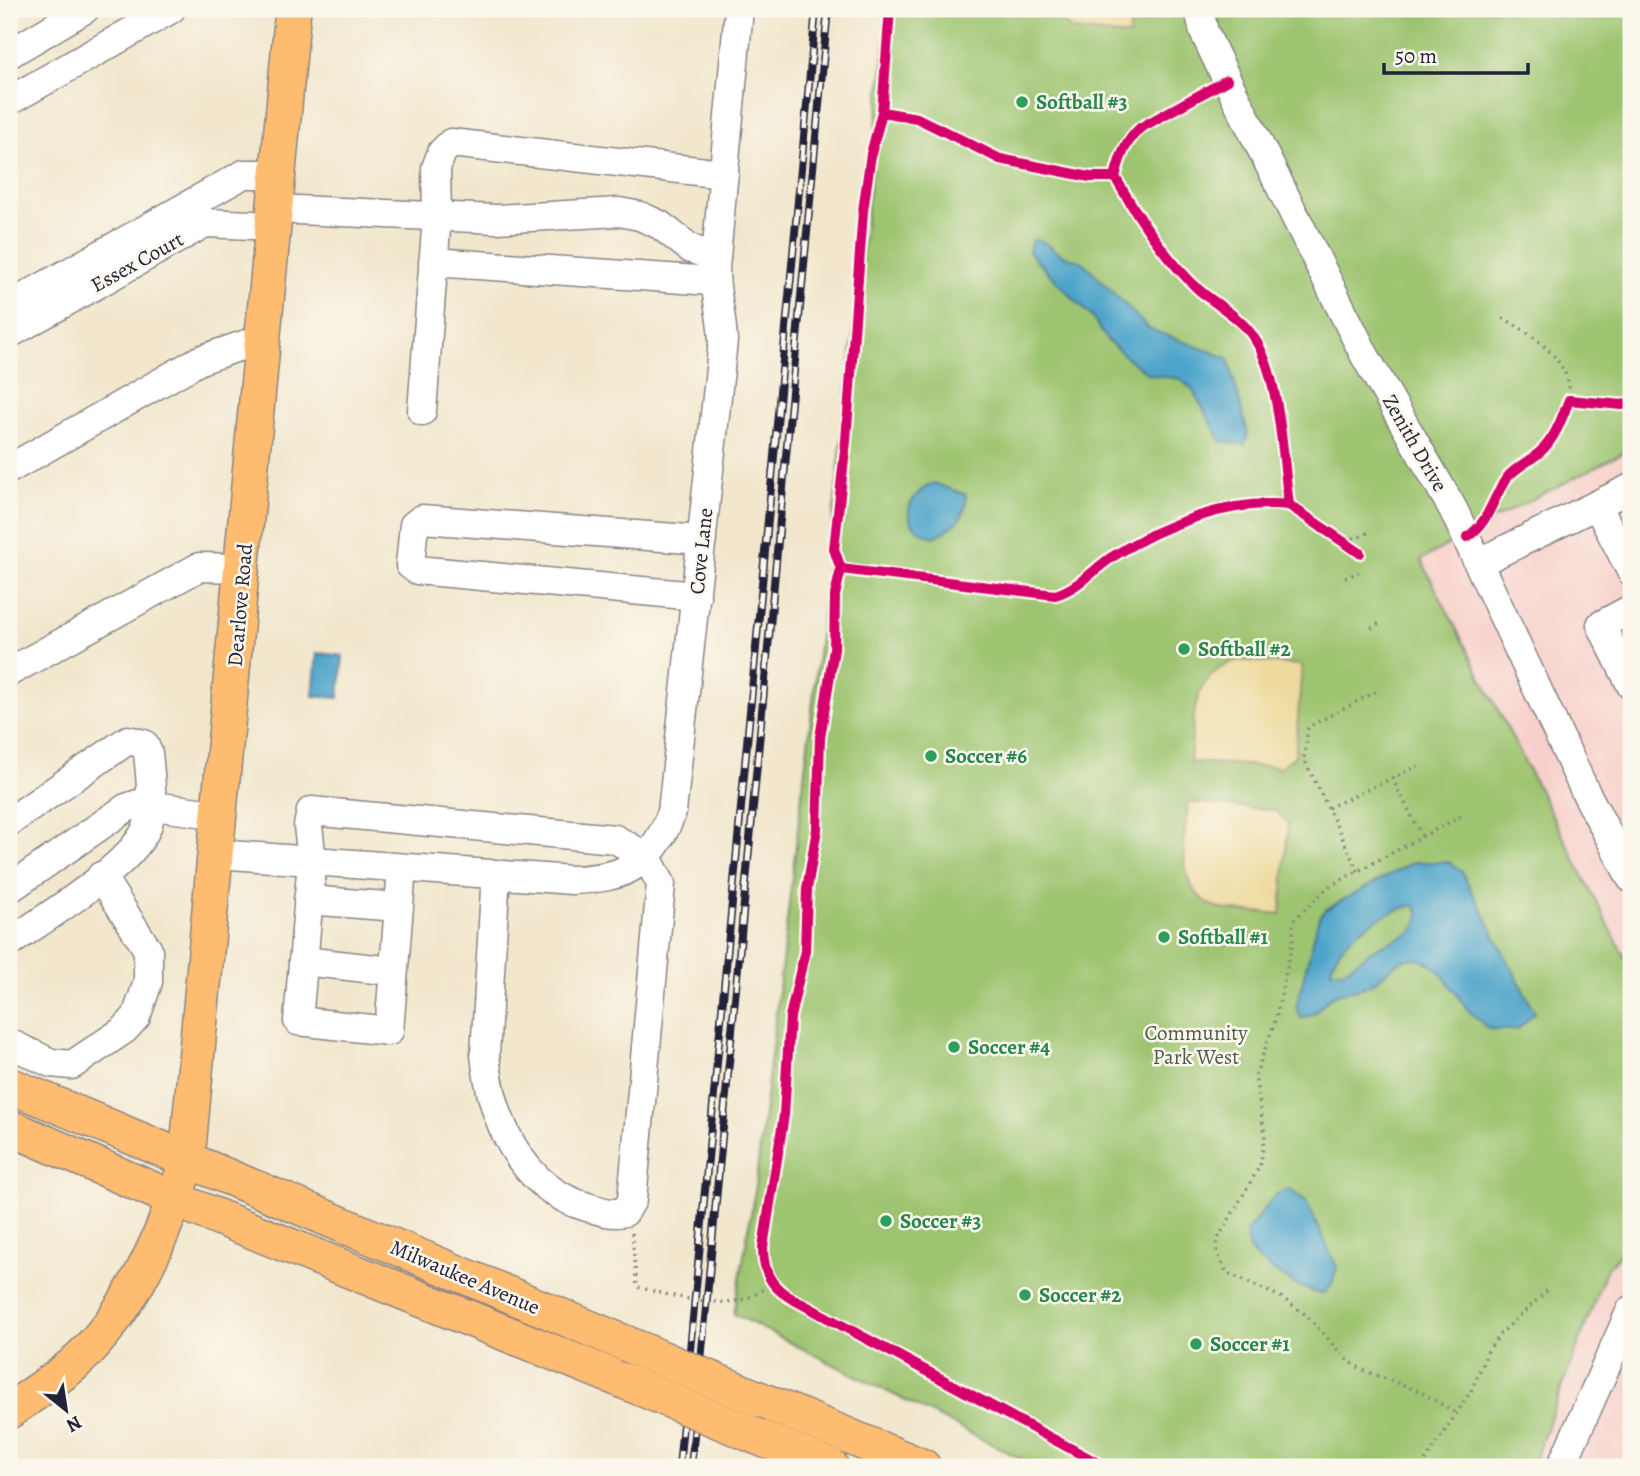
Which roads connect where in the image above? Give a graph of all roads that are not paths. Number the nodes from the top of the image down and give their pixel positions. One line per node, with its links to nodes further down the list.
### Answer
1 (85, 9): 6 (street)
2 (172, 9): 7 (street)
3 (293, 9): 8 (main road, Dearlove Road)
4 (739, 9): 9 (street)
5 (1199, 9): 22 (street, Zenith Drive)
6 (9, 54)
7 (9, 101)
8 (279, 174): 11 (main road, Dearlove Road); 14 (street)
9 (723, 174): 10 (street); 13 (street)
10 (437, 216): 11 (street); 12 (street); 13 (street)
11 (275, 217): 15 (street, Essex Court); 16 (main road, Dearlove Road)
12 (433, 262): 13 (street); 17 (street)
13 (714, 269): 21 (street, Cove Lane)
14 (9, 306)
15 (9, 334)
16 (264, 338): 18 (street); 23 (main road, Dearlove Road)
17 (422, 411)
18 (9, 469)
19 (1631, 488): 20 (street)
20 (1597, 505): 22 (street); 24 (street)
21 (702, 540): 25 (street, Cove Lane); 25 (street)
22 (1478, 563): 36 (street, Zenith Drive)
23 (243, 568): 27 (street); 30 (main road, Dearlove Road)
24 (1631, 571)
25 (696, 596): 33 (street, Cove Lane)
26 (1631, 609): 28 (street)
27 (9, 672)
28 (1631, 685)
29 (150, 805): 30 (street); 31 (street); 38 (street); 39 (street)
30 (221, 815): 32 (main road, Dearlove Road)
31 (9, 821)
32 (218, 854): 34 (street, Cove Lane); 48 (main road, Dearlove Road)
33 (647, 857): 34 (street); 37 (street, Cove Lane); 37 (street)
34 (312, 861): 35 (street, Cove Lane); 40 (street)
35 (401, 868): 37 (street, Cove Lane); 41 (street)
36 (1630, 873)
37 (496, 874)
38 (101, 876): 42 (street); 45 (street)
39 (9, 889)
40 (308, 901): 41 (street); 43 (street)
41 (398, 907): 44 (street)
42 (9, 943)
43 (303, 961): 44 (street); 44 (street)
44 (393, 971)
45 (9, 1043)
46 (9, 1085): 48 (main road, Milwaukee Avenue)
47 (9, 1127): 49 (main road, Milwaukee Avenue)
48 (187, 1159): 49 (main road, Dearlove Road); 53 (main road, Milwaukee Avenue, bridge)
49 (176, 1200): 51 (main road, Dearlove Road); 52 (main road, Milwaukee Avenue, bridge)
50 (1631, 1310): 54 (street)
51 (9, 1411)
52 (831, 1467)
53 (923, 1467)
54 (1562, 1467)

